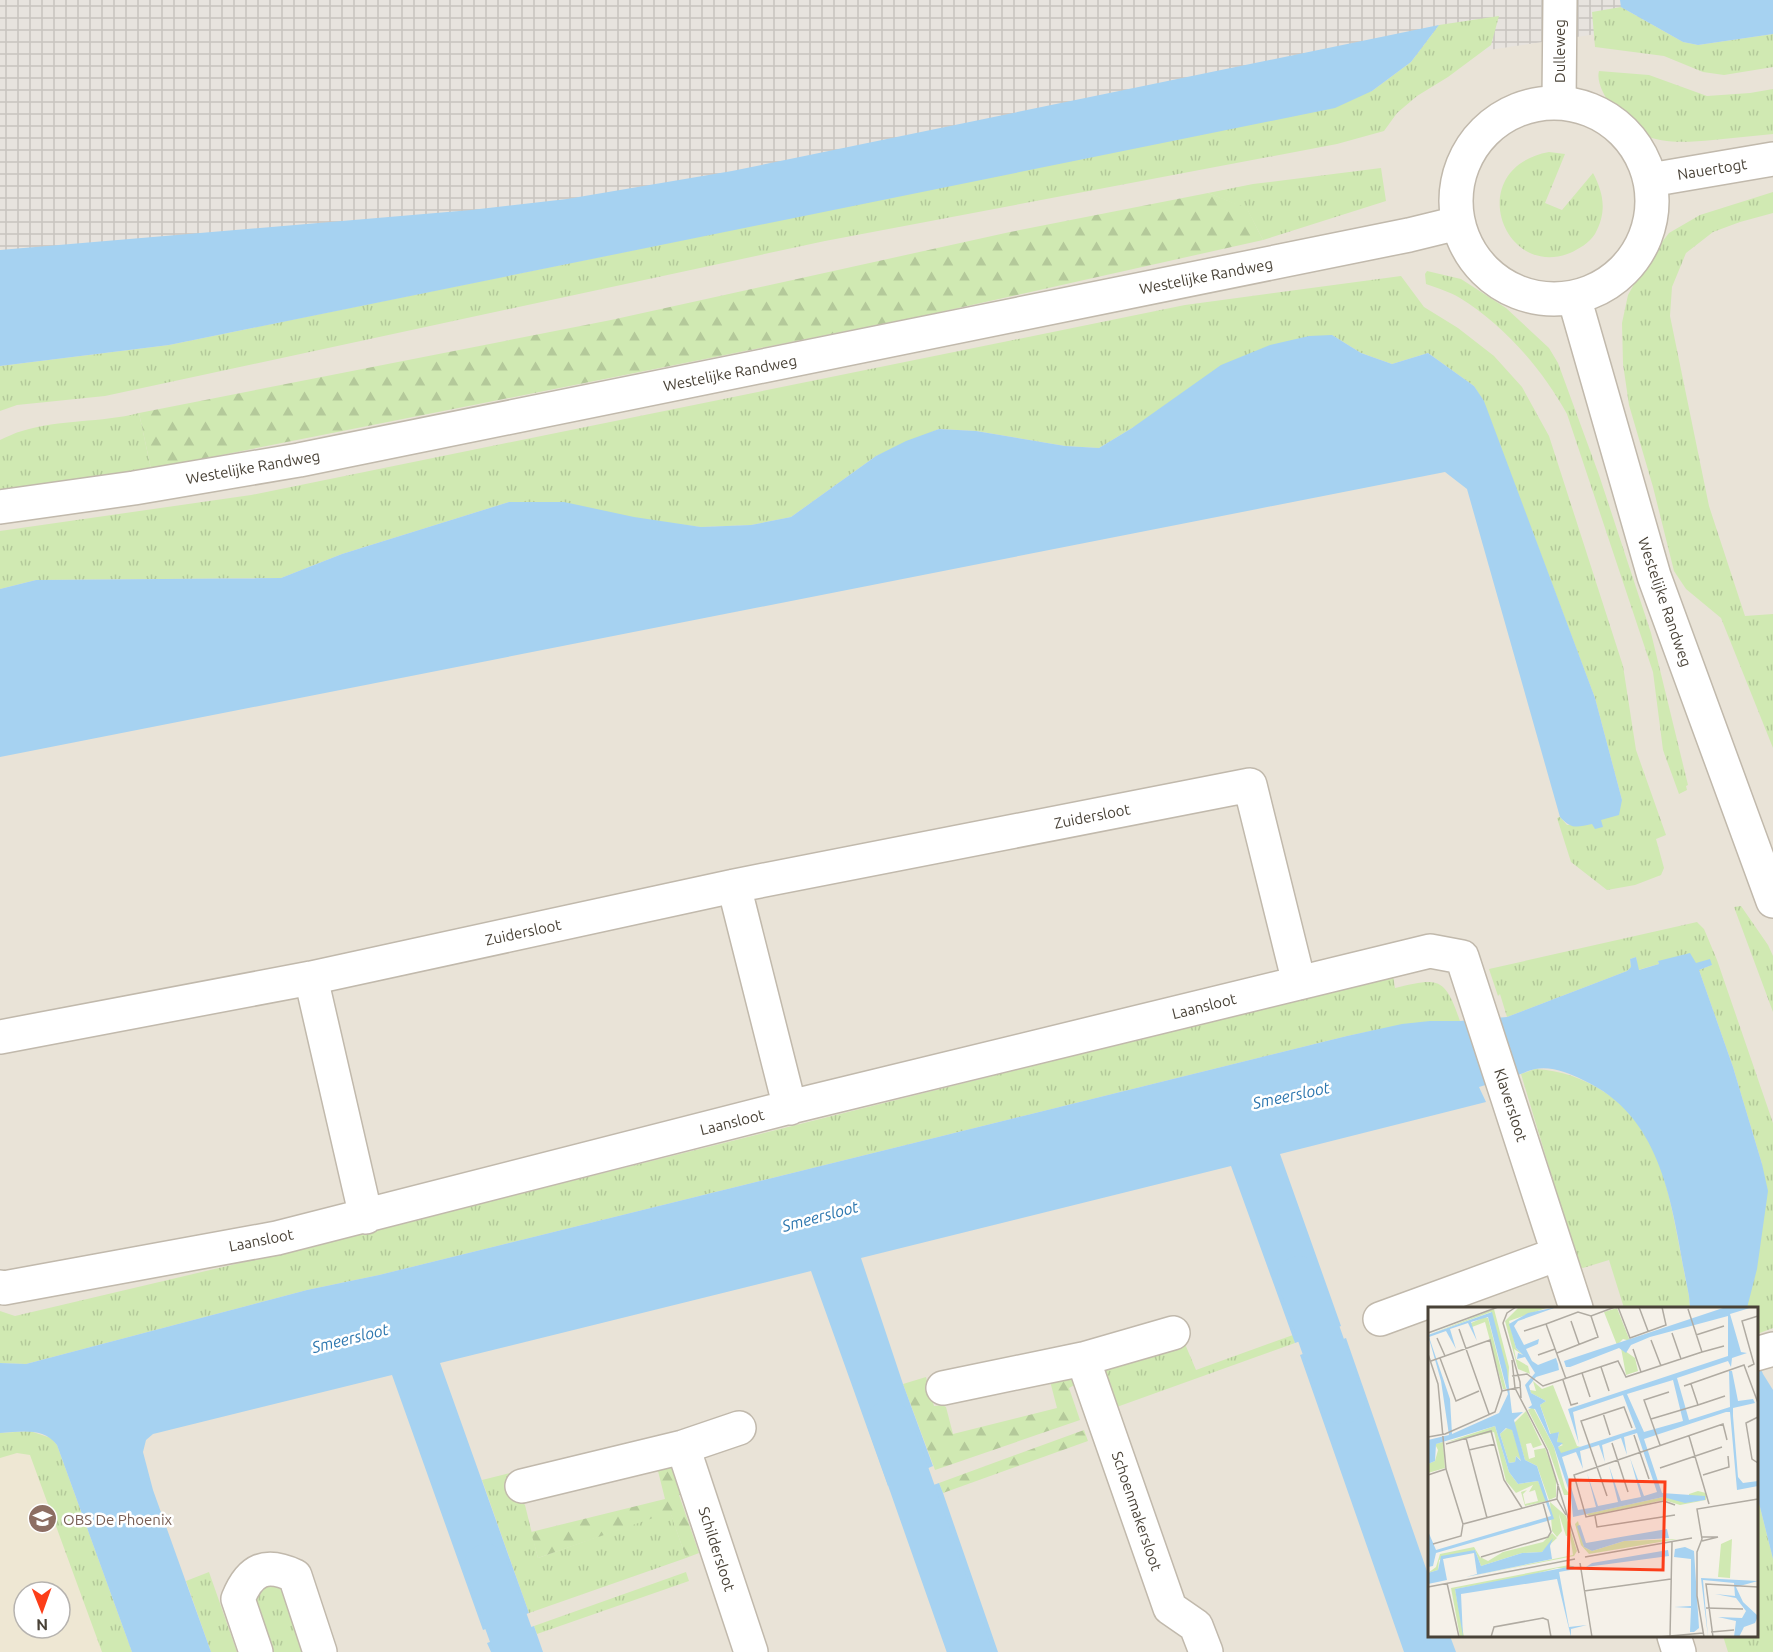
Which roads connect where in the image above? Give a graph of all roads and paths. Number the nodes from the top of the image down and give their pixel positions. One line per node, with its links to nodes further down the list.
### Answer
1 (1560, 0): 2 (street, Dulleweg)
2 (1559, 102): 4 (street); 5 (street)
3 (1773, 159): 4 (street, Nauertogt)
4 (1650, 180): 6 (street)
5 (1458, 223): 6 (street); 7 (street, Westelijke Randweg)
6 (1574, 297): 9 (street, Westelijke Randweg)
7 (0, 507)
8 (734, 886): 11 (street, Zuidersloot); 12 (street, Zuidersloot); 14 (street)
9 (1773, 902)
10 (1462, 957): 12 (street, Laansloot); 16 (street, Klaversloot)
11 (311, 978): 13 (street, Zuidersloot); 15 (street)
12 (1299, 983): 14 (street, Laansloot)
13 (0, 1037)
14 (790, 1108): 15 (street, Laansloot)
15 (366, 1216): 17 (street, Laansloot)
16 (1558, 1254): 18 (street, Klaversloot); 19 (street)
17 (0, 1287)
18 (1576, 1307)
19 (1380, 1319)
20 (1173, 1333): 23 (street)
21 (1773, 1349): 22 (street)
22 (1758, 1353)
23 (1083, 1359): 24 (street); 32 (street, Schoenmakersloot)
24 (943, 1388)
25 (739, 1428): 26 (street)
26 (683, 1447): 27 (street); 31 (street, Schildersloot)
27 (522, 1486)
28 (1675, 1637): 33 (street)
29 (256, 1652): 30 (street)
30 (320, 1652)
31 (751, 1652)
32 (1206, 1652)
33 (1679, 1652)

